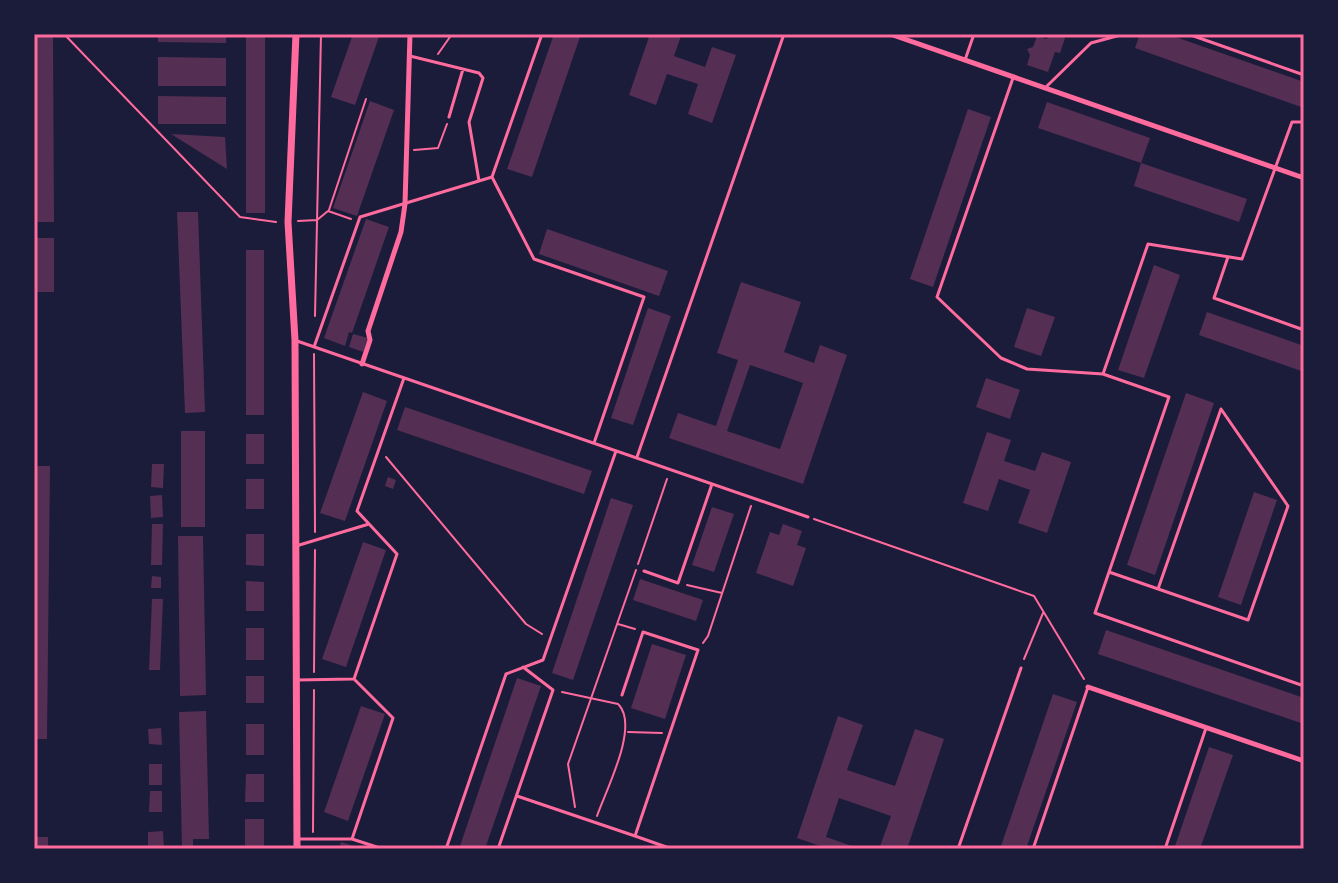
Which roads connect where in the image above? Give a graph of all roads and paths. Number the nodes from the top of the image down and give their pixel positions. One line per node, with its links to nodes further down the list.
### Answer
1 (64, 34): 31 (path)
2 (296, 34): 31 (street)
3 (321, 34): 29 (path)
4 (410, 34): 12 (street)
5 (452, 34): 14 (path)
6 (542, 34): 24 (lane)
7 (784, 34): 43 (lane)
8 (890, 34): 13 (street)
9 (974, 34): 13 (lane)
10 (1124, 34): 18 (lane)
11 (1188, 34): 16 (lane)
12 (410, 56): 14 (lane); 22 (street)
13 (965, 60): 17 (street)
14 (433, 61): 15 (lane)
15 (463, 69): 20 (lane); 26 (lane)
16 (1304, 75)
17 (1014, 77): 18 (street); 38 (lane)
18 (1045, 88): 23 (street)
19 (366, 99): 28 (path)
20 (449, 117): 22 (path)
21 (1304, 122): 23 (lane)
22 (405, 151): 27 (street)
23 (1274, 168): 25 (street); 32 (lane)
24 (492, 177): 26 (lane); 40 (lane)
25 (1304, 178)
26 (479, 181): 27 (lane)
27 (405, 204): 30 (lane); 37 (street)
28 (328, 211): 29 (path); 30 (path)
29 (317, 220): 31 (path); 33 (path)
30 (358, 221): 36 (lane)
31 (288, 222): 35 (street)
32 (1228, 257): 34 (lane); 38 (lane)
33 (315, 315)
34 (1304, 330)
35 (295, 340): 36 (lane); 50 (street)
36 (314, 347): 37 (lane); 49 (path)
37 (362, 364): 39 (lane)
38 (1103, 374): 52 (lane)
39 (404, 378): 40 (lane); 41 (lane)
40 (594, 443): 42 (lane)
41 (379, 448): 48 (lane); 59 (path)
42 (616, 451): 43 (lane); 59 (lane)
43 (637, 458): 44 (lane)
44 (670, 470): 45 (lane); 57 (path)
45 (712, 484): 46 (lane); 53 (lane)
46 (754, 498): 47 (lane); 55 (path)
47 (808, 517): 56 (path)
48 (369, 524): 49 (lane); 63 (lane)
49 (315, 540): 50 (lane); 65 (path)
50 (296, 546): 64 (street)
51 (644, 571): 53 (lane)
52 (1109, 572): 54 (lane); 66 (lane)
53 (678, 583): 55 (path)
54 (1158, 589): 54 (lane)
55 (722, 593): 60 (path)
56 (1044, 612): 62 (path); 67 (path)
57 (618, 624): 58 (path); 70 (path)
58 (643, 632): 60 (lane); 69 (lane)
59 (551, 638): 61 (lane)
60 (698, 650): 74 (lane)
61 (523, 667): 68 (lane); 85 (lane)
62 (1021, 668): 88 (lane)
63 (354, 679): 65 (lane); 82 (lane)
64 (297, 680): 65 (lane); 80 (street)
65 (314, 680): 81 (path)
66 (1304, 686)
67 (1088, 687): 72 (street); 89 (lane)
68 (553, 690): 70 (path); 76 (lane)
69 (622, 695): 71 (path)
70 (592, 697): 71 (path); 77 (path)
71 (619, 705): 73 (path)
72 (1206, 728): 75 (street); 90 (lane)
73 (627, 732): 74 (path); 78 (path)
74 (670, 734): 79 (lane)
75 (1304, 761)
76 (516, 796): 77 (lane); 86 (lane)
77 (577, 817): 78 (lane)
78 (594, 822): 79 (lane)
79 (635, 836): 87 (lane)
80 (297, 839): 81 (lane); 83 (street)
81 (313, 839): 82 (lane)
82 (352, 839): 84 (lane)
83 (297, 849)
84 (383, 849)
85 (446, 849)
86 (498, 849)
87 (672, 849)
88 (958, 849)
89 (1033, 849)
90 (1165, 849)

